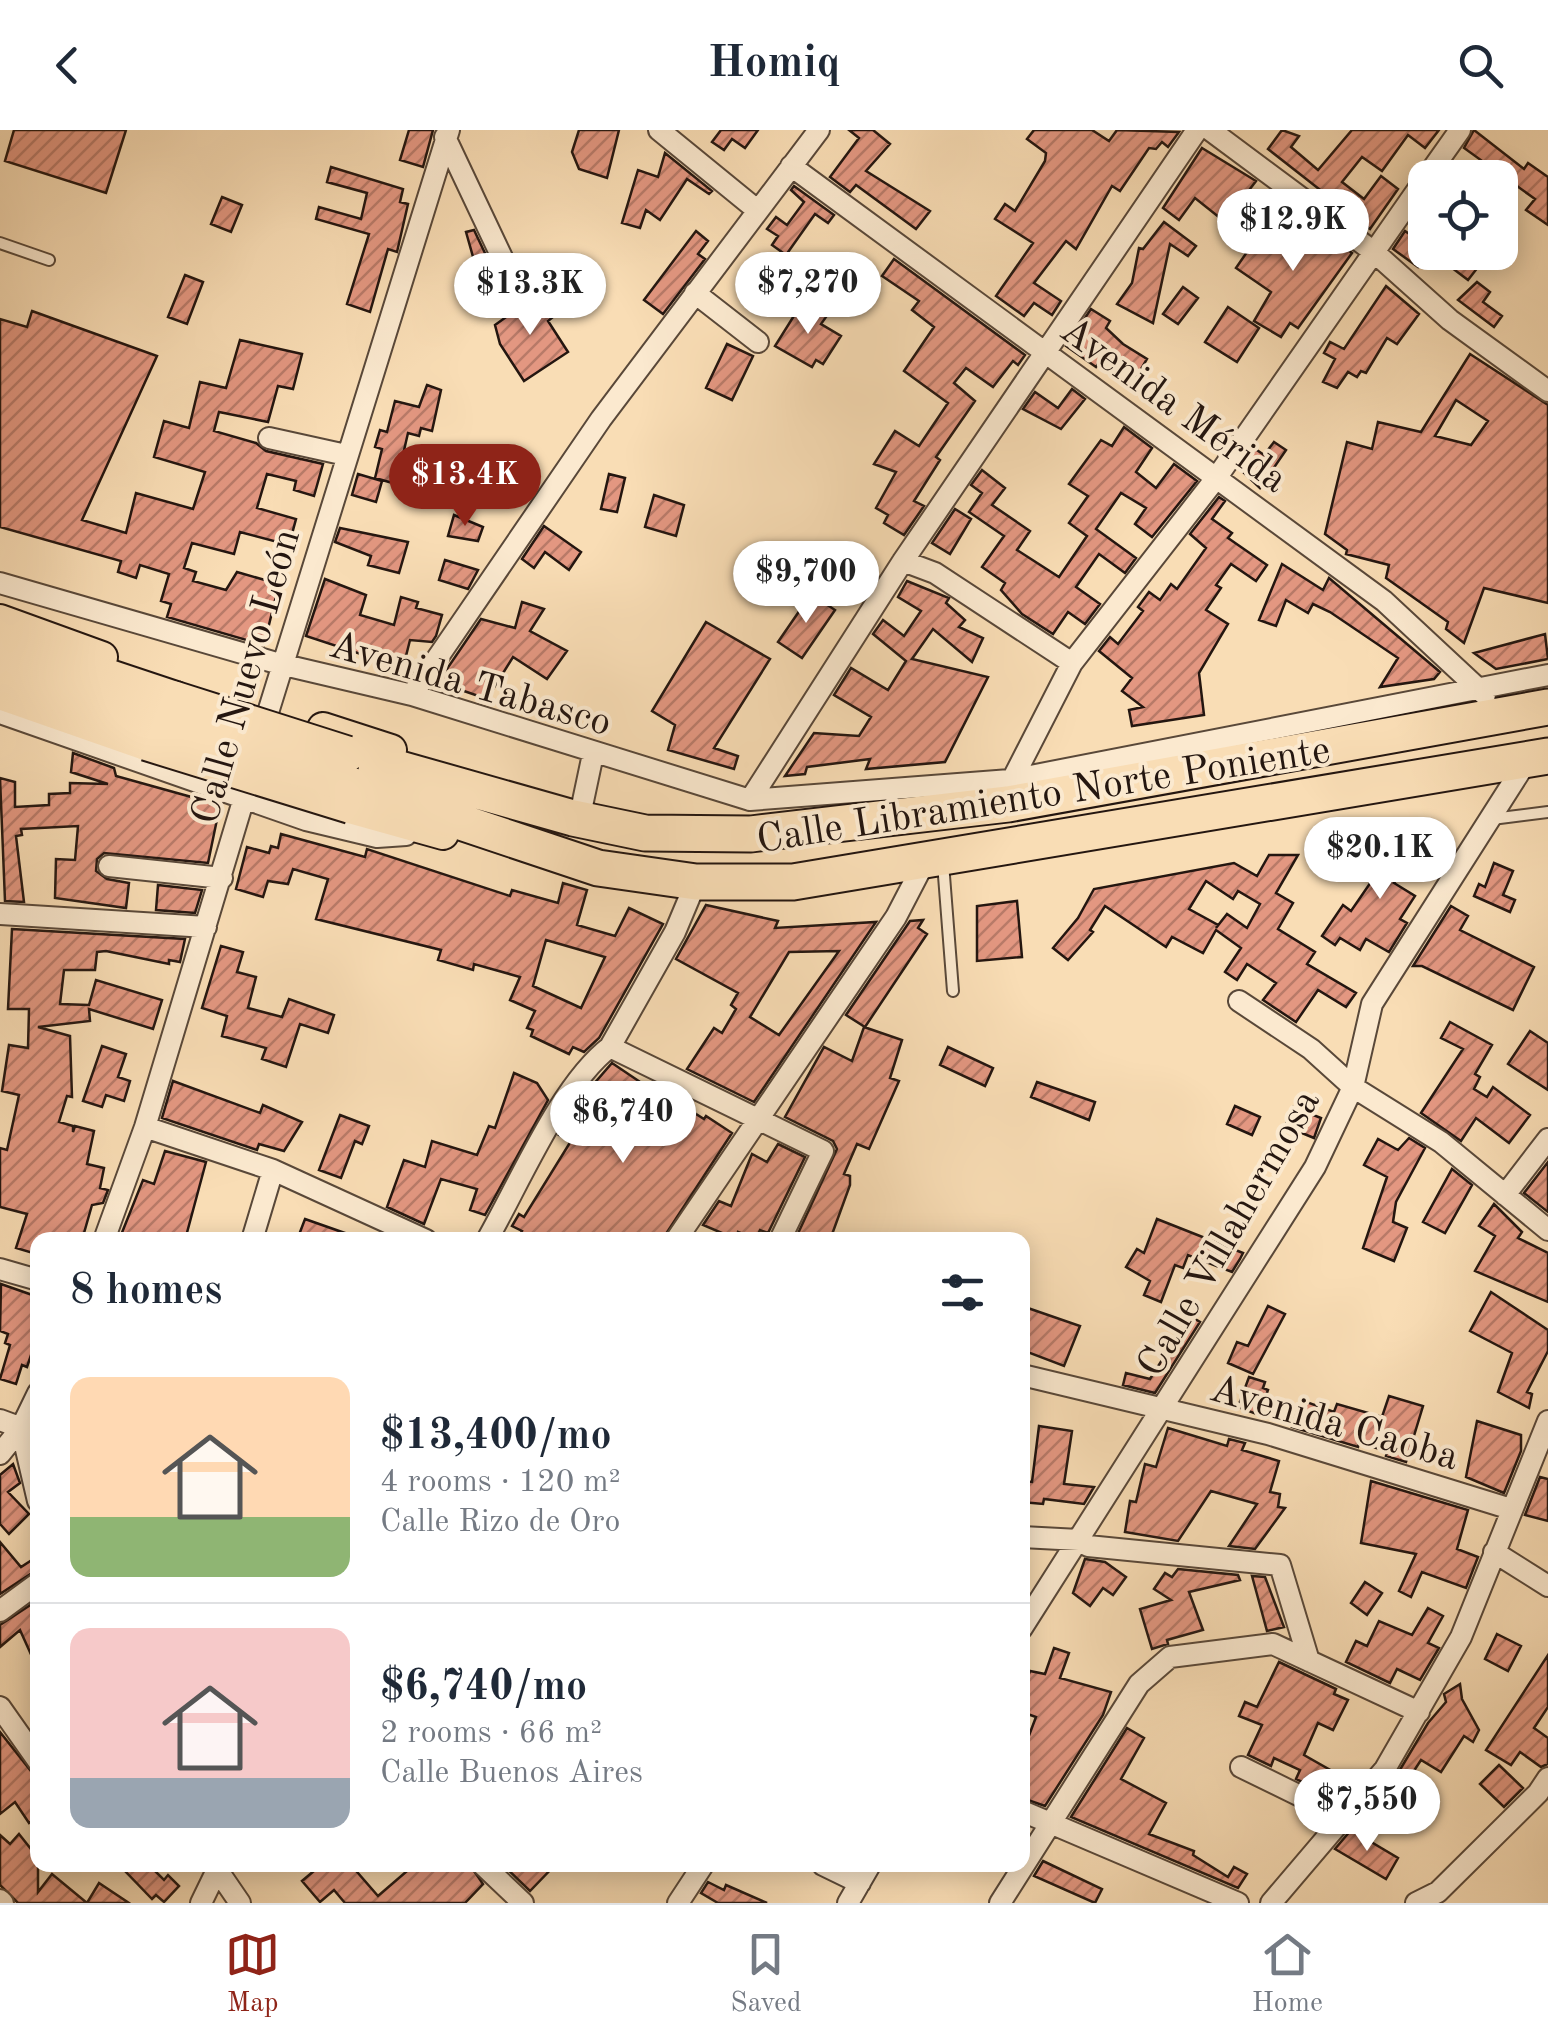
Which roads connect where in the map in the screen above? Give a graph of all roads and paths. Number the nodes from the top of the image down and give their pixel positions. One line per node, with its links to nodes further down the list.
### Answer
1 (659, 130): 10 (street)
2 (819, 130): 8 (street)
3 (1196, 130): 17 (street)
4 (1210, 130): 12 (street)
5 (1460, 130): 7 (street)
6 (447, 134): 14 (street); 20 (street, Calle Nuevo León)
7 (1438, 160)
8 (792, 166): 10 (street); 17 (street, Avenida Mérida)
9 (1408, 203): 12 (street)
10 (757, 210): 15 (street)
11 (0, 243): 13 (lane)
12 (1374, 252): 18 (street); 21 (street)
13 (49, 260)
14 (516, 287)
15 (695, 293): 16 (street); 31 (street)
16 (758, 342)
17 (1044, 351): 21 (street, Avenida Mérida); 22 (street)
18 (1548, 391)
19 (269, 438): 20 (street)
20 (346, 455): 27 (street, Calle Nuevo León)
21 (1216, 477): 26 (street); 32 (street, Avenida Mérida)
22 (904, 561): 26 (street); 42 (street)
23 (0, 583): 27 (street, Avenida Tabasco)
24 (0, 620): 38 (main road, Calle Libramiento Norte Poniente)
25 (0, 641): 35 (highway, Calle Libramiento Norte Poniente)
26 (1072, 663): 40 (street)
27 (280, 664): 31 (street, Avenida Tabasco); 41 (street, Calle Nuevo León)
28 (1548, 675): 32 (street)
29 (0, 677): 35 (highway, Calle Libramiento Norte Poniente)
30 (0, 694): 35 (main road, Calle Libramiento Norte Poniente)
31 (412, 695): 36 (street, Avenida Tabasco)
32 (1490, 702): 33 (highway, Calle Libramiento Norte Poniente); 40 (highway, Calle Libramiento Norte Poniente)
33 (1548, 708)
34 (0, 712): 41 (street)
35 (159, 722): 38 (highway, Calle Libramiento Norte Poniente, bridge); 38 (main road, Calle Libramiento Norte Poniente, bridge)
36 (592, 754): 39 (street, Avenida Tabasco); 43 (street)
37 (1538, 757): 45 (street, Calle Villahermosa); 50 (highway, Calle Libramiento Norte Poniente)
38 (343, 769): 43 (main road, Calle Libramiento Norte Poniente); 46 (main road, Calle Libramiento Norte Poniente); 47 (highway, Calle Libramiento Norte Poniente); 49 (highway, Calle Libramiento Norte Poniente)
39 (700, 788): 42 (street, Avenida Tabasco); 48 (street)
40 (1009, 792): 42 (street, Avenida Tabasco); 48 (highway, Calle Libramiento Norte Poniente)
41 (245, 799): 46 (street); 52 (street, Calle Nuevo León)
42 (750, 800)
43 (582, 806): 47 (main road, Calle Libramiento Norte Poniente)
44 (1548, 812): 45 (lane)
45 (1492, 819): 59 (street, Calle Villahermosa)
46 (413, 824): 49 (main road, Calle Libramiento Norte Poniente)
47 (645, 832): 48 (highway, Calle Libramiento Norte Poniente)
48 (728, 834)
49 (552, 854): 53 (highway, Calle Libramiento Norte Poniente)
50 (933, 861): 53 (highway, Calle Libramiento Norte Poniente); 56 (lane); 60 (street)
51 (110, 866): 52 (street)
52 (222, 878): 55 (street, Calle Nuevo León)
53 (696, 882): 58 (street)
54 (0, 914): 55 (street)
55 (206, 927): 61 (street, Calle Nuevo León)
56 (953, 991)
57 (1240, 1001): 59 (street)
58 (610, 1047): 60 (street); 69 (street)
59 (1352, 1087): 64 (street); 75 (street, Calle Villahermosa)
60 (757, 1120): 70 (street); 71 (street)
61 (145, 1127): 63 (street); 66 (street, Calle Nuevo León)
62 (1548, 1138): 64 (street)
63 (273, 1170): 67 (street); 68 (street)
64 (1505, 1194): 65 (street)
65 (1548, 1230)
66 (107, 1232)
67 (254, 1232)
68 (409, 1232)
69 (492, 1232)
70 (681, 1232)
71 (784, 1232)
72 (0, 1269): 73 (street)
73 (30, 1278)
74 (1030, 1377): 75 (street, Avenida Caoba)
75 (1164, 1410): 80 (street, Avenida Caoba); 82 (street, Calle Villahermosa)
76 (0, 1420): 78 (street)
77 (1548, 1421): 80 (street)
78 (29, 1431): 79 (street)
79 (0, 1454)
80 (1511, 1509): 83 (street)
81 (1030, 1538): 82 (street)
82 (1084, 1543): 87 (street, Calle Villahermosa); 88 (street)
83 (1494, 1552): 84 (street); 90 (street)
84 (1548, 1586)
85 (30, 1589): 86 (street)
86 (0, 1611)
87 (1030, 1617)
88 (1309, 1661): 90 (street); 96 (street)
89 (0, 1707): 91 (street)
90 (1418, 1712): 95 (street)
91 (30, 1750)
92 (1241, 1766): 95 (street)
93 (1548, 1778): 112 (street)
94 (1030, 1814): 96 (street)
95 (1343, 1817): 111 (street)
96 (1050, 1821): 97 (street); 110 (street)
97 (1030, 1854)
98 (213, 1872): 104 (street)
99 (218, 1872): 105 (street)
100 (490, 1872): 106 (street)
101 (698, 1872): 107 (street)
102 (1019, 1872): 109 (street)
103 (865, 1874): 108 (street)
104 (201, 1903)
105 (240, 1903)
106 (523, 1903)
107 (678, 1903)
108 (848, 1903)
109 (1000, 1903)
110 (1238, 1903)
111 (1271, 1903)
112 (1416, 1903)

